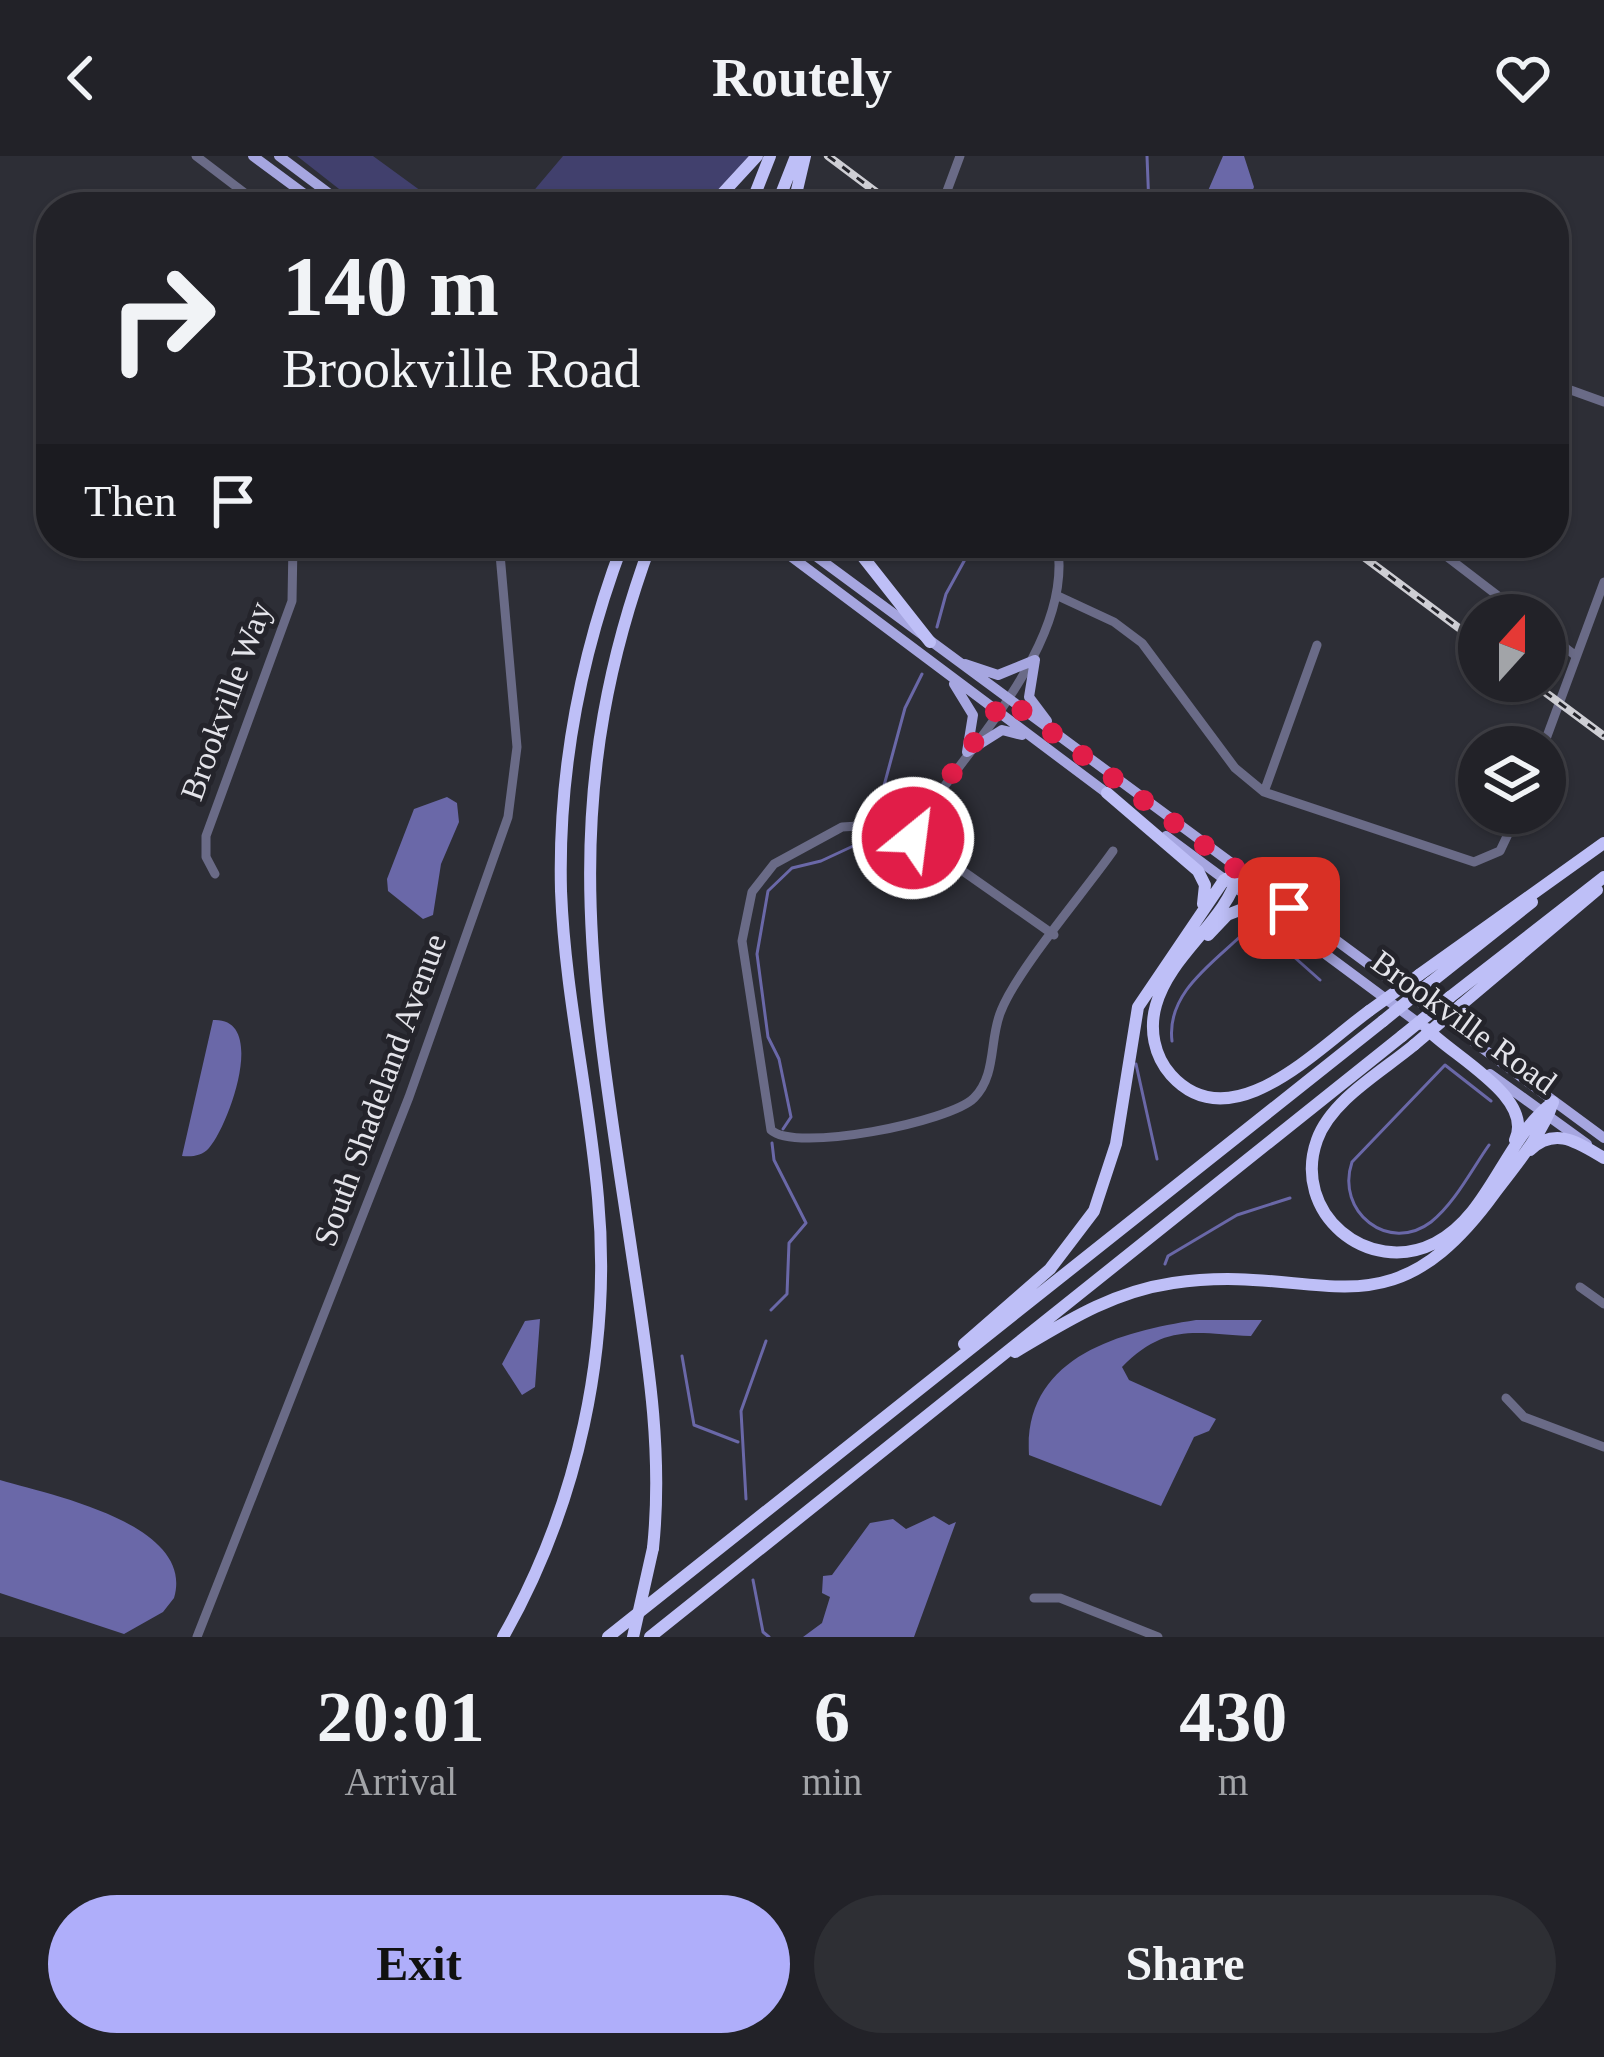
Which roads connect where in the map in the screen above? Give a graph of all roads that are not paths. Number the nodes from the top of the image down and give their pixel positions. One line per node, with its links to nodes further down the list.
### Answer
1 (196, 156): 9 (street)
2 (254, 156): 10 (main road)
3 (278, 156): 11 (main road)
4 (758, 156): 12 (highway)
5 (770, 156): 13 (highway)
6 (796, 156): 14 (highway)
7 (805, 156): 15 (highway)
8 (960, 156): 16 (street)
9 (243, 192)
10 (302, 192)
11 (327, 192)
12 (724, 192)
13 (757, 192)
14 (782, 192)
15 (797, 192)
16 (947, 192)
17 (1569, 389): 18 (street)
18 (1604, 402)
19 (293, 558): 51 (street, Brookville Way)
20 (500, 558): 73 (street, South Shadeland Avenue)
21 (619, 558): 74 (highway)
22 (647, 558): 76 (highway, bridge)
23 (792, 558): 37 (main road, Brookville Road)
24 (818, 558): 31 (main road, Brookville Road)
25 (864, 558): 31 (highway)
26 (1057, 558): 30 (street)
27 (1449, 558): 29 (street)
28 (1604, 582): 34 (street)
29 (1496, 594)
30 (1058, 596): 35 (street); 44 (street)
31 (930, 642): 36 (main road, Brookville Road)
32 (1317, 645): 44 (street)
33 (1566, 648): 34 (street)
34 (1576, 656): 40 (street)
35 (1035, 660): 36 (main road); 38 (street); 41 (main road)
36 (958, 662): 38 (main road, Brookville Road)
37 (946, 673): 39 (main road, Brookville Road); 43 (main road)
38 (1005, 698): 39 (street); 41 (main road, Brookville Road)
39 (996, 710): 42 (main road, Brookville Road); 43 (street)
40 (1551, 726)
41 (1067, 744): 50 (main road, Brookville Road)
42 (1043, 745): 43 (main road); 45 (main road, Brookville Road)
43 (967, 752): 47 (street)
44 (1264, 791): 46 (street)
45 (1107, 793): 53 (main road, Brookville Road); 54 (highway)
46 (1510, 834)
47 (910, 836): 56 (street); 56 (street)
48 (1603, 843): 57 (highway)
49 (1113, 851): 56 (street)
50 (1239, 872): 53 (highway); 61 (main road, Brookville Road)
51 (215, 874)
52 (1604, 880): 60 (highway, bridge)
53 (1229, 884): 54 (highway); 55 (main road, Brookville Road); 58 (highway)
54 (1198, 916): 68 (highway)
55 (1298, 934): 58 (highway); 59 (main road, Brookville Road)
56 (1054, 935)
57 (1424, 979): 58 (highway, bridge); 68 (highway, bridge)
58 (1165, 986)
59 (1427, 1028): 61 (main road, Brookville Road); 64 (highway)
60 (1408, 1040): 64 (highway); 67 (highway)
61 (1548, 1110): 62 (main road, Brookville Road); 63 (main road, Brookville Road); 64 (highway)
62 (1604, 1138)
63 (1604, 1157): 64 (highway)
64 (1508, 1166): 67 (highway)
65 (1580, 1287): 66 (street)
66 (1604, 1304)
67 (984, 1372): 77 (highway)
68 (929, 1379): 75 (highway)
69 (1506, 1398): 70 (street)
70 (1604, 1447)
71 (1034, 1598): 72 (street)
72 (1115, 1620): 78 (street); 79 (street)
73 (196, 1637)
74 (503, 1637)
75 (608, 1637)
76 (633, 1637)
77 (650, 1637)
78 (1109, 1637)
79 (1158, 1637)

